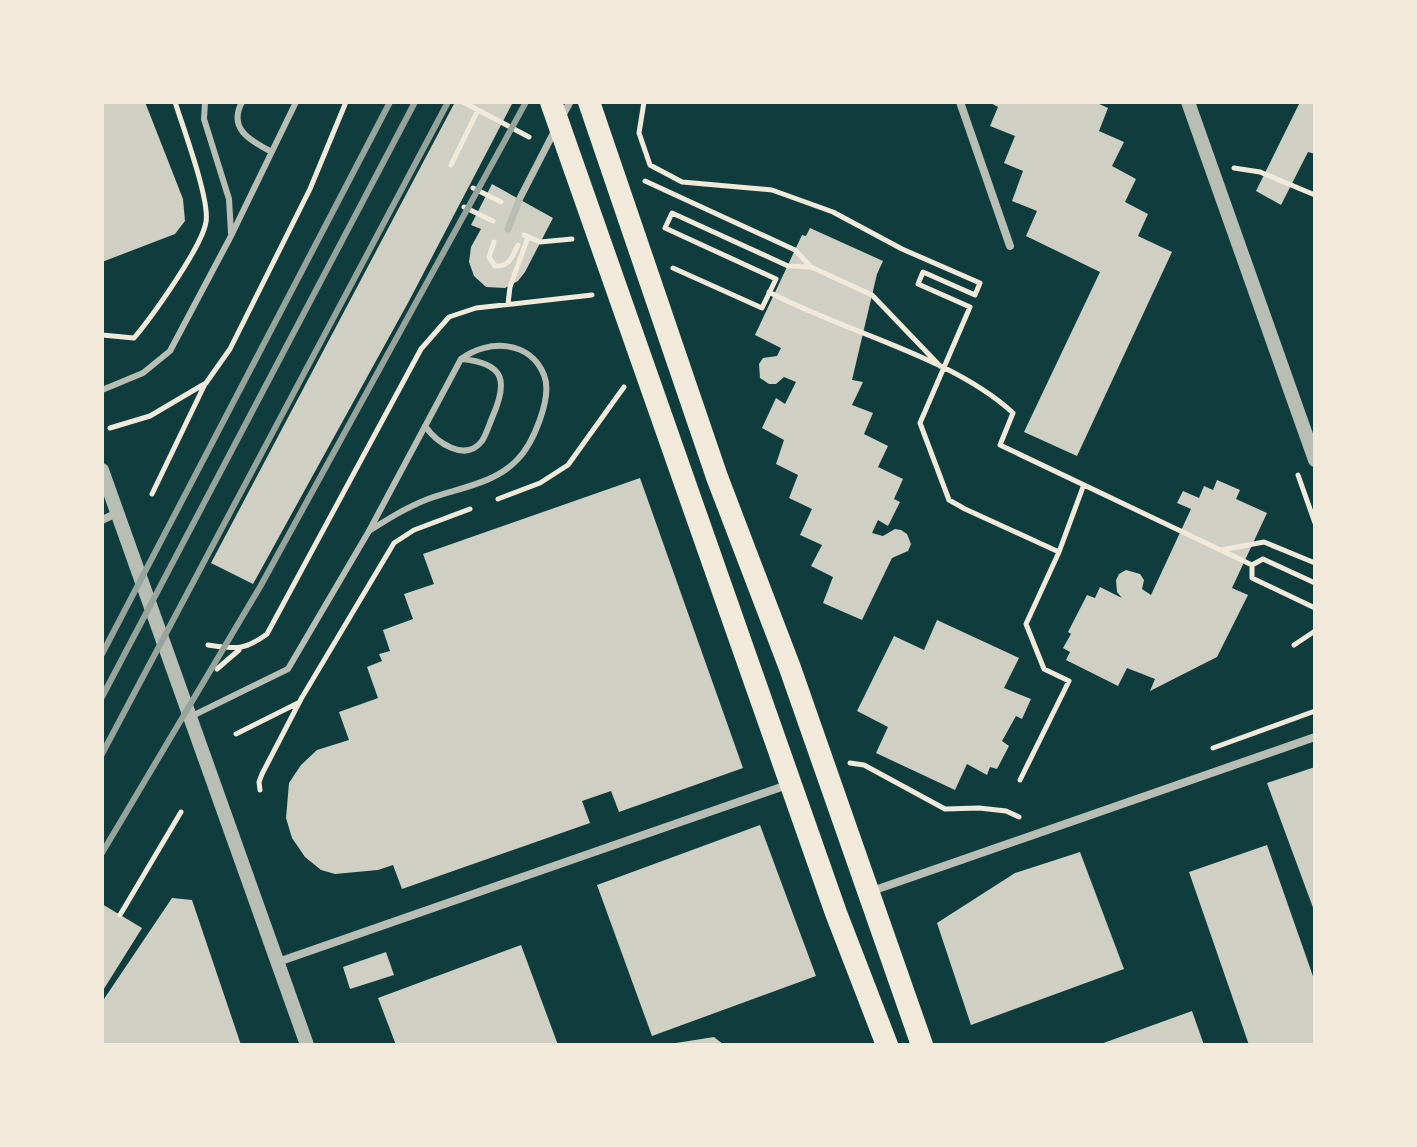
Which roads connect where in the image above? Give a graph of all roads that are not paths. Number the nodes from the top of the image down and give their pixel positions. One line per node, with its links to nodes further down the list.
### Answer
1 (205, 102): 11 (lane)
2 (242, 102): 9 (lane)
3 (296, 102): 9 (lane)
4 (551, 102): 24 (highway)
5 (570, 102): 10 (street)
6 (589, 102): 25 (highway)
7 (960, 102): 12 (street)
8 (1188, 102): 16 (street)
9 (270, 151): 11 (lane)
10 (508, 229)
11 (231, 236): 14 (lane)
12 (1010, 246)
13 (461, 359): 15 (lane); 15 (lane); 21 (lane)
14 (102, 390)
15 (425, 426): 21 (lane)
16 (1310, 432): 17 (street)
17 (1315, 460)
18 (102, 470): 19 (street)
19 (117, 513): 20 (street); 22 (street)
20 (102, 520)
21 (369, 531): 22 (lane)
22 (190, 717): 26 (street)
23 (1315, 737): 25 (street)
24 (790, 784): 26 (street); 28 (highway)
25 (867, 893): 29 (highway)
26 (278, 962): 27 (street)
27 (307, 1045)
28 (887, 1045)
29 (922, 1045)

